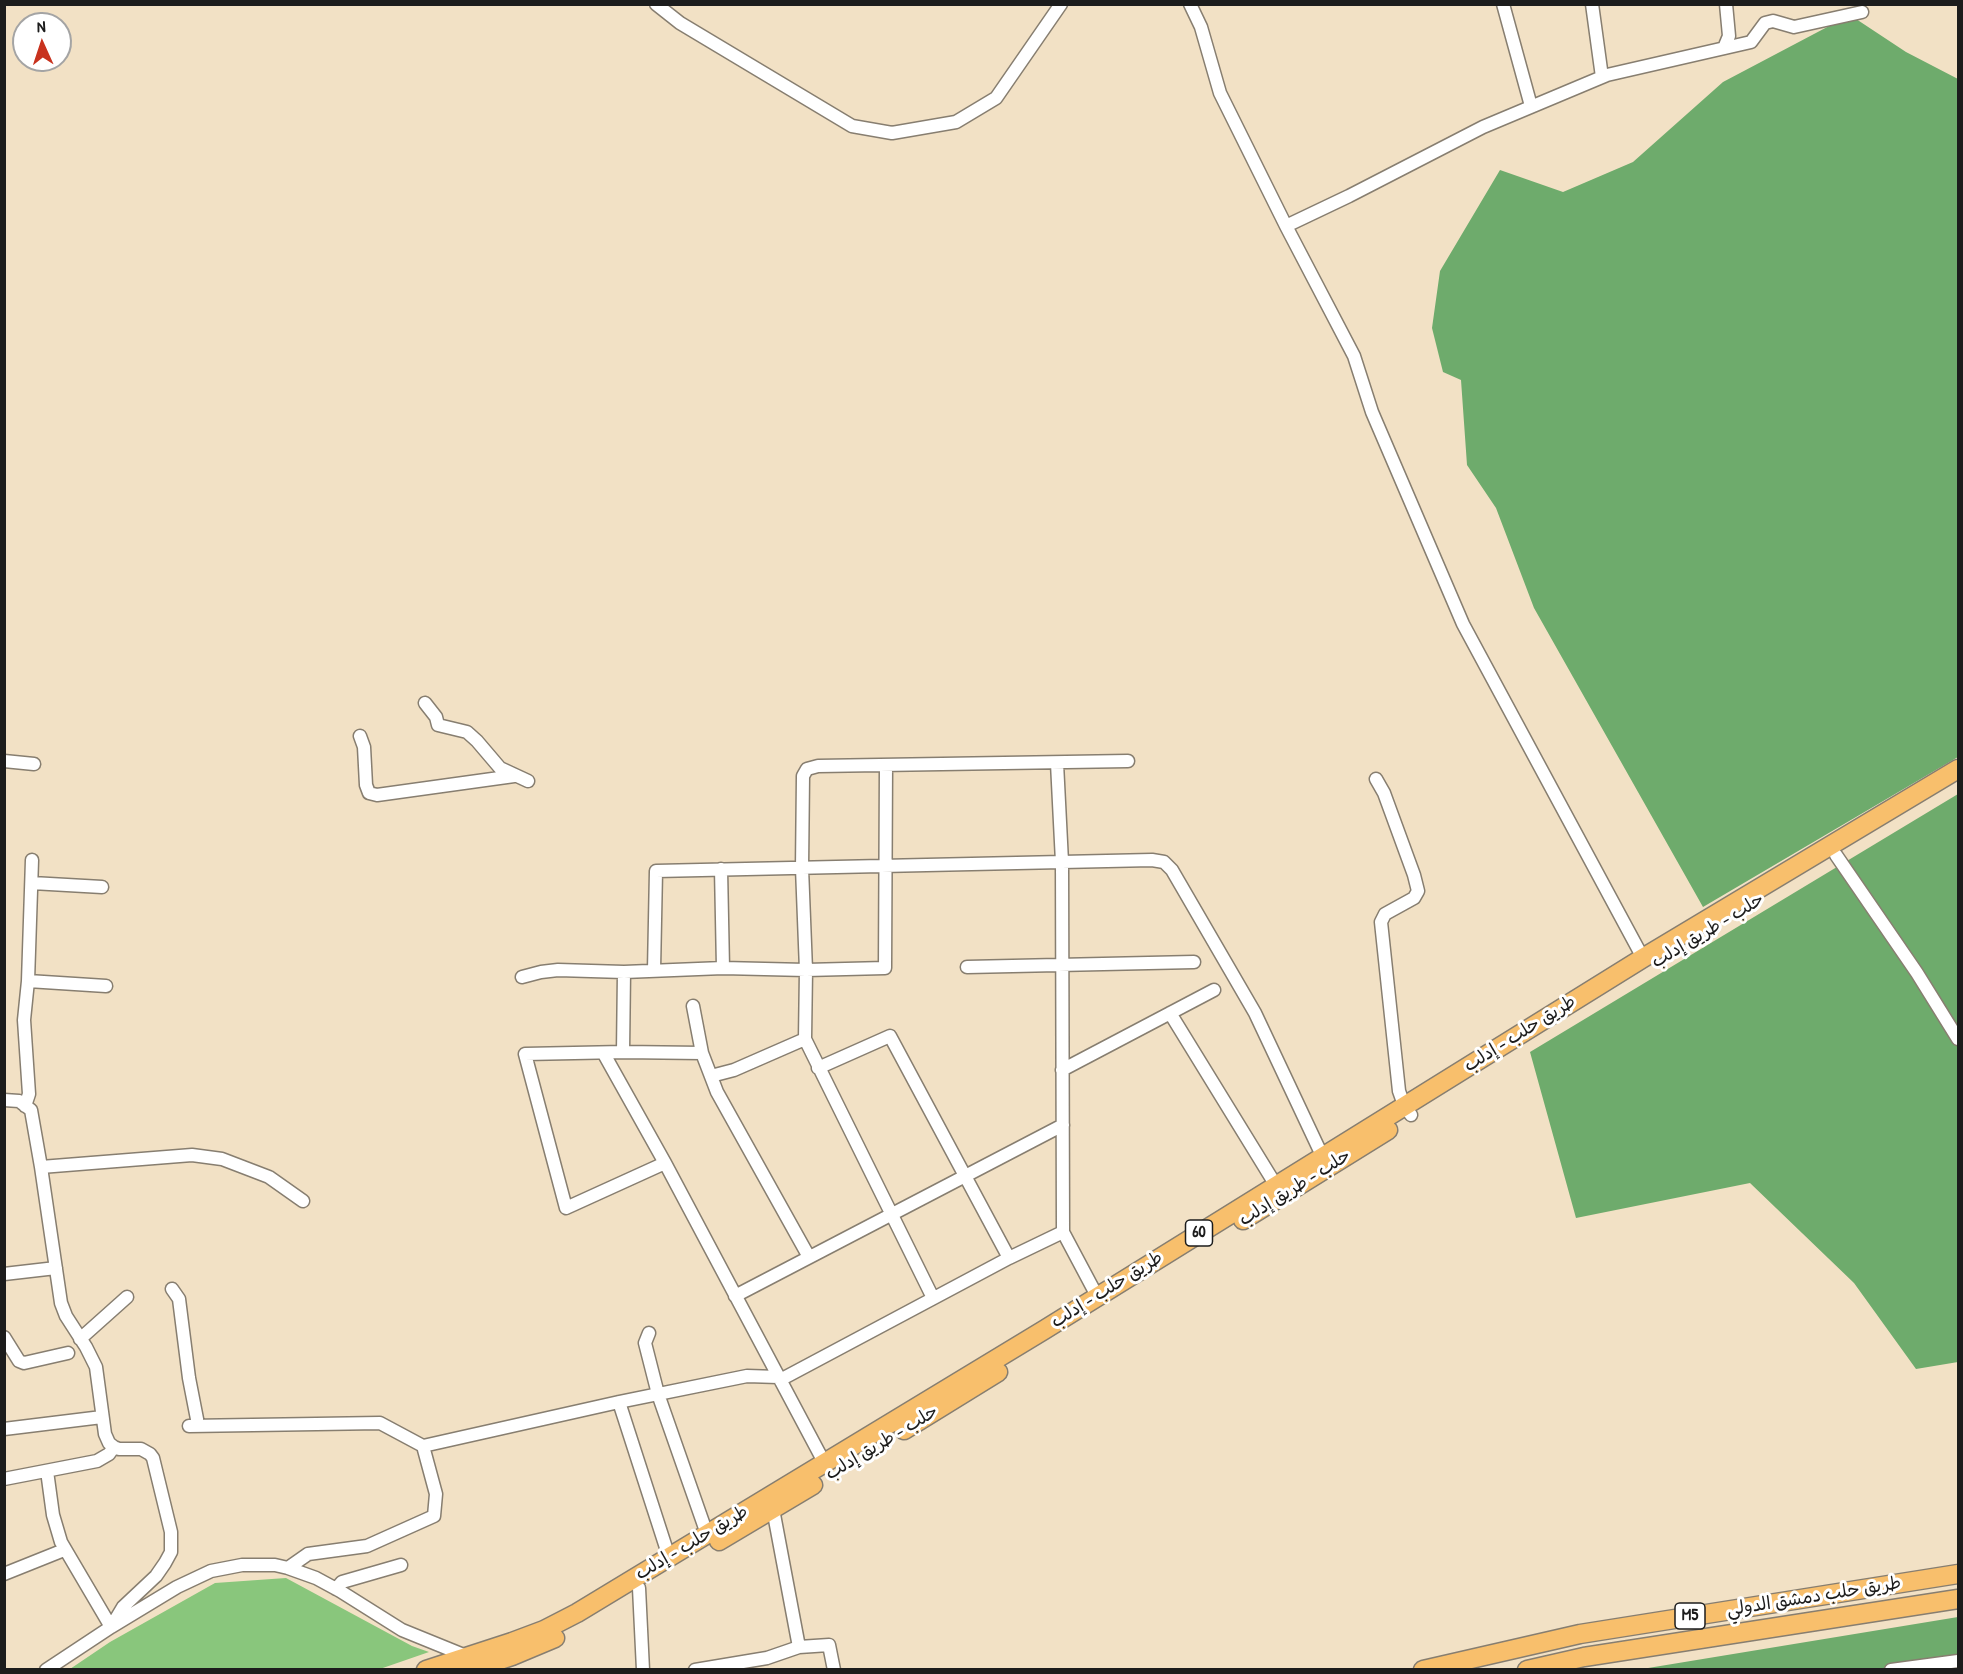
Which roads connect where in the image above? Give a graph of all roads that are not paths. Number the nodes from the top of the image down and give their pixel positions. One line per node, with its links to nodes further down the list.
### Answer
1 (656, 4): 2 (street)
2 (1061, 4)
3 (1190, 4): 11 (street)
4 (1503, 4): 10 (street)
5 (1592, 4): 9 (street)
6 (1725, 4): 8 (street)
7 (1862, 12): 8 (street)
8 (1724, 48): 9 (street)
9 (1602, 77): 10 (street)
10 (1531, 106): 11 (street)
11 (1286, 226): 33 (street)
12 (425, 703): 20 (street)
13 (360, 736): 20 (street)
14 (4, 761): 17 (street)
15 (1128, 761): 16 (street)
16 (1057, 763): 18 (street); 26 (street)
17 (34, 764)
18 (886, 765): 27 (street); 29 (street)
19 (1959, 769): 33 (highway, طريق حلب - إدلب / 60)
20 (514, 776): 22 (street)
21 (1376, 779): 56 (street)
22 (528, 781)
23 (1959, 782): 24 (highway, حلب - طريق إدلب / 60)
24 (1836, 855): 33 (highway, حلب - طريق إدلب / 60); 47 (street)
25 (33, 860): 30 (street)
26 (1062, 862): 27 (street); 34 (street); 58 (street)
27 (886, 866): 29 (street); 38 (street)
28 (721, 868): 29 (street); 36 (street); 37 (street)
29 (802, 868): 38 (street)
30 (32, 883): 31 (street); 41 (street)
31 (102, 887)
32 (1194, 962): 34 (street)
33 (1645, 963): 56 (highway, طريق حلب - إدلب / 60)
34 (1062, 965): 35 (street); 52 (street)
35 (967, 967)
36 (723, 968): 37 (street); 38 (street)
37 (654, 970): 39 (street)
38 (806, 970): 46 (street)
39 (624, 972): 40 (street); 48 (street)
40 (522, 977)
41 (28, 981): 42 (street); 55 (street)
42 (106, 986)
43 (1214, 990): 45 (street)
44 (693, 1006): 49 (street)
45 (1170, 1013): 52 (street); 62 (street)
46 (805, 1039): 51 (street); 53 (street)
47 (1959, 1039)
48 (623, 1052): 49 (street); 50 (street)
49 (702, 1053): 53 (street)
50 (604, 1054): 59 (street); 59 (street)
51 (818, 1068): 61 (street); 64 (street)
52 (1062, 1070): 57 (street)
53 (711, 1076): 66 (street)
54 (4, 1100): 55 (street)
55 (25, 1106): 60 (street)
56 (1408, 1110): 74 (highway, طريق حلب - إدلب / 60)
57 (1063, 1125): 61 (street); 65 (street)
58 (1319, 1149)
59 (665, 1163): 71 (street)
60 (41, 1167): 63 (street); 68 (street)
61 (965, 1176): 64 (street); 67 (street)
62 (1272, 1179)
63 (303, 1201)
64 (891, 1214): 66 (street); 73 (street)
65 (1063, 1232): 67 (street); 74 (street)
66 (809, 1257): 71 (street)
67 (1009, 1257): 73 (street)
68 (56, 1268): 69 (street); 77 (street)
69 (4, 1274)
70 (172, 1289): 84 (street)
71 (735, 1296): 79 (street)
72 (127, 1297): 77 (street)
73 (933, 1298): 79 (street)
74 (1100, 1301): 86 (highway, طريق حلب - إدلب / 60); 89 (highway, حلب - طريق إدلب / 60)
75 (649, 1333): 80 (street)
76 (4, 1337): 78 (street)
77 (80, 1339): 82 (street)
78 (68, 1353)
79 (779, 1378): 80 (street); 86 (street)
80 (658, 1394): 81 (street); 90 (street)
81 (619, 1402): 84 (street); 92 (street)
82 (102, 1417): 83 (street); 85 (street)
83 (4, 1429)
84 (423, 1446): 94 (street)
85 (114, 1447): 87 (street); 100 (street)
86 (825, 1464): 90 (highway, طريق حلب - إدلب / 60)
87 (47, 1471): 88 (street); 91 (street)
88 (4, 1479)
89 (773, 1509): 97 (highway, حلب - طريق إدلب / 60); 101 (street)
90 (706, 1534): 92 (highway, طريق حلب - إدلب / 60)
91 (64, 1550): 95 (street); 100 (street)
92 (669, 1557): 104 (highway, طريق حلب - إدلب / 60)
93 (401, 1565): 98 (street)
94 (288, 1568): 98 (street); 100 (street)
95 (4, 1574)
96 (1959, 1574): 112 (highway, طريق حلب دمشق الدولي / M5)
97 (639, 1588): 105 (highway, حلب - طريق إدلب / 60); 109 (street)
98 (336, 1589): 104 (street)
99 (1959, 1599): 113 (highway, طريق حلب دمشق الدولي / M5)
100 (111, 1627): 102 (street)
101 (800, 1647): 110 (street); 111 (street)
102 (67, 1656): 106 (street); 107 (street)
103 (1959, 1661): 114 (street)
104 (468, 1663): 105 (highway, حلب - طريق إدلب / 60); 108 (highway, طريق حلب - إدلب / 60)
105 (513, 1663)
106 (46, 1670)
107 (70, 1670)
108 (426, 1670)
109 (643, 1670)
110 (694, 1670)
111 (834, 1670)
112 (1423, 1670)
113 (1527, 1670)
114 (1892, 1670)

